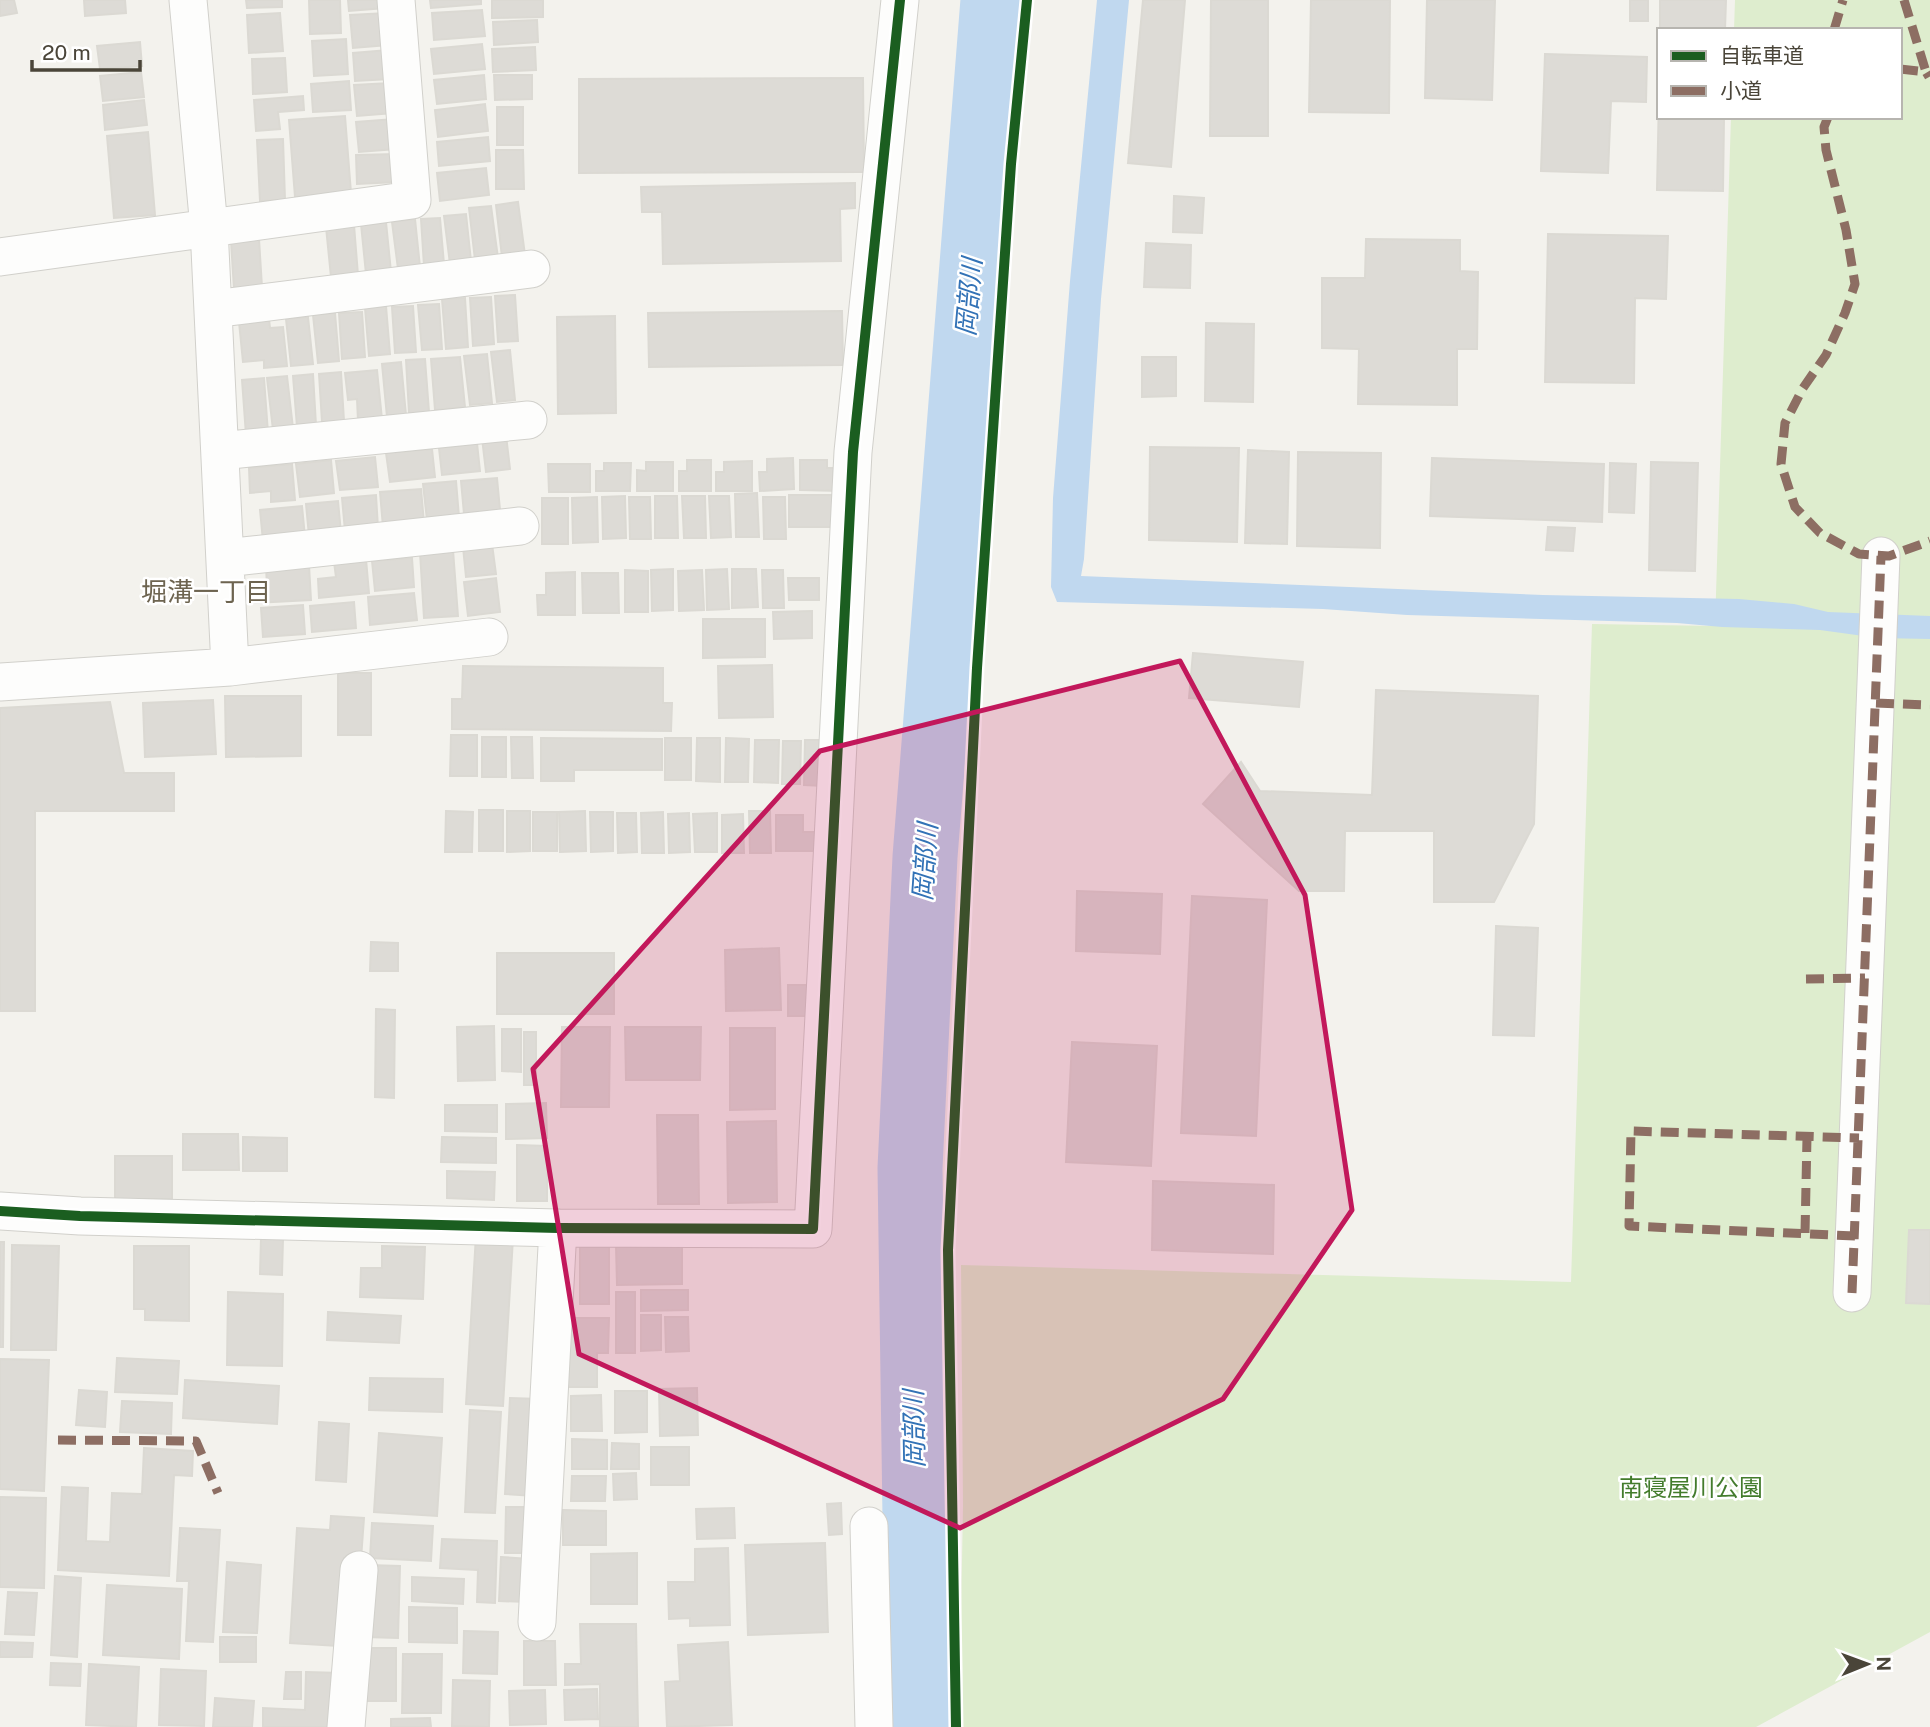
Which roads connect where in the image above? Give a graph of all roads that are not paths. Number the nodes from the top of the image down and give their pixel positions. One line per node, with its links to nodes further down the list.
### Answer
1 (188, 0): 4 (street)
2 (396, 0): 4 (street)
3 (900, 0): 17 (street)
4 (209, 228): 5 (street); 7 (street)
5 (0, 257)
6 (531, 269): 7 (street)
7 (213, 309): 9 (street)
8 (528, 420): 9 (street)
9 (220, 451): 12 (street)
10 (520, 526): 12 (street)
11 (1881, 556): 18 (street)
12 (225, 558): 14 (street)
13 (489, 637): 14 (street)
14 (230, 667): 15 (street)
15 (0, 682)
16 (0, 1211): 17 (street)
17 (558, 1228): 21 (street)
18 (1852, 1293)
19 (869, 1526): 23 (street)
20 (359, 1570): 22 (street)
21 (537, 1622)
22 (346, 1727)
23 (874, 1727)

